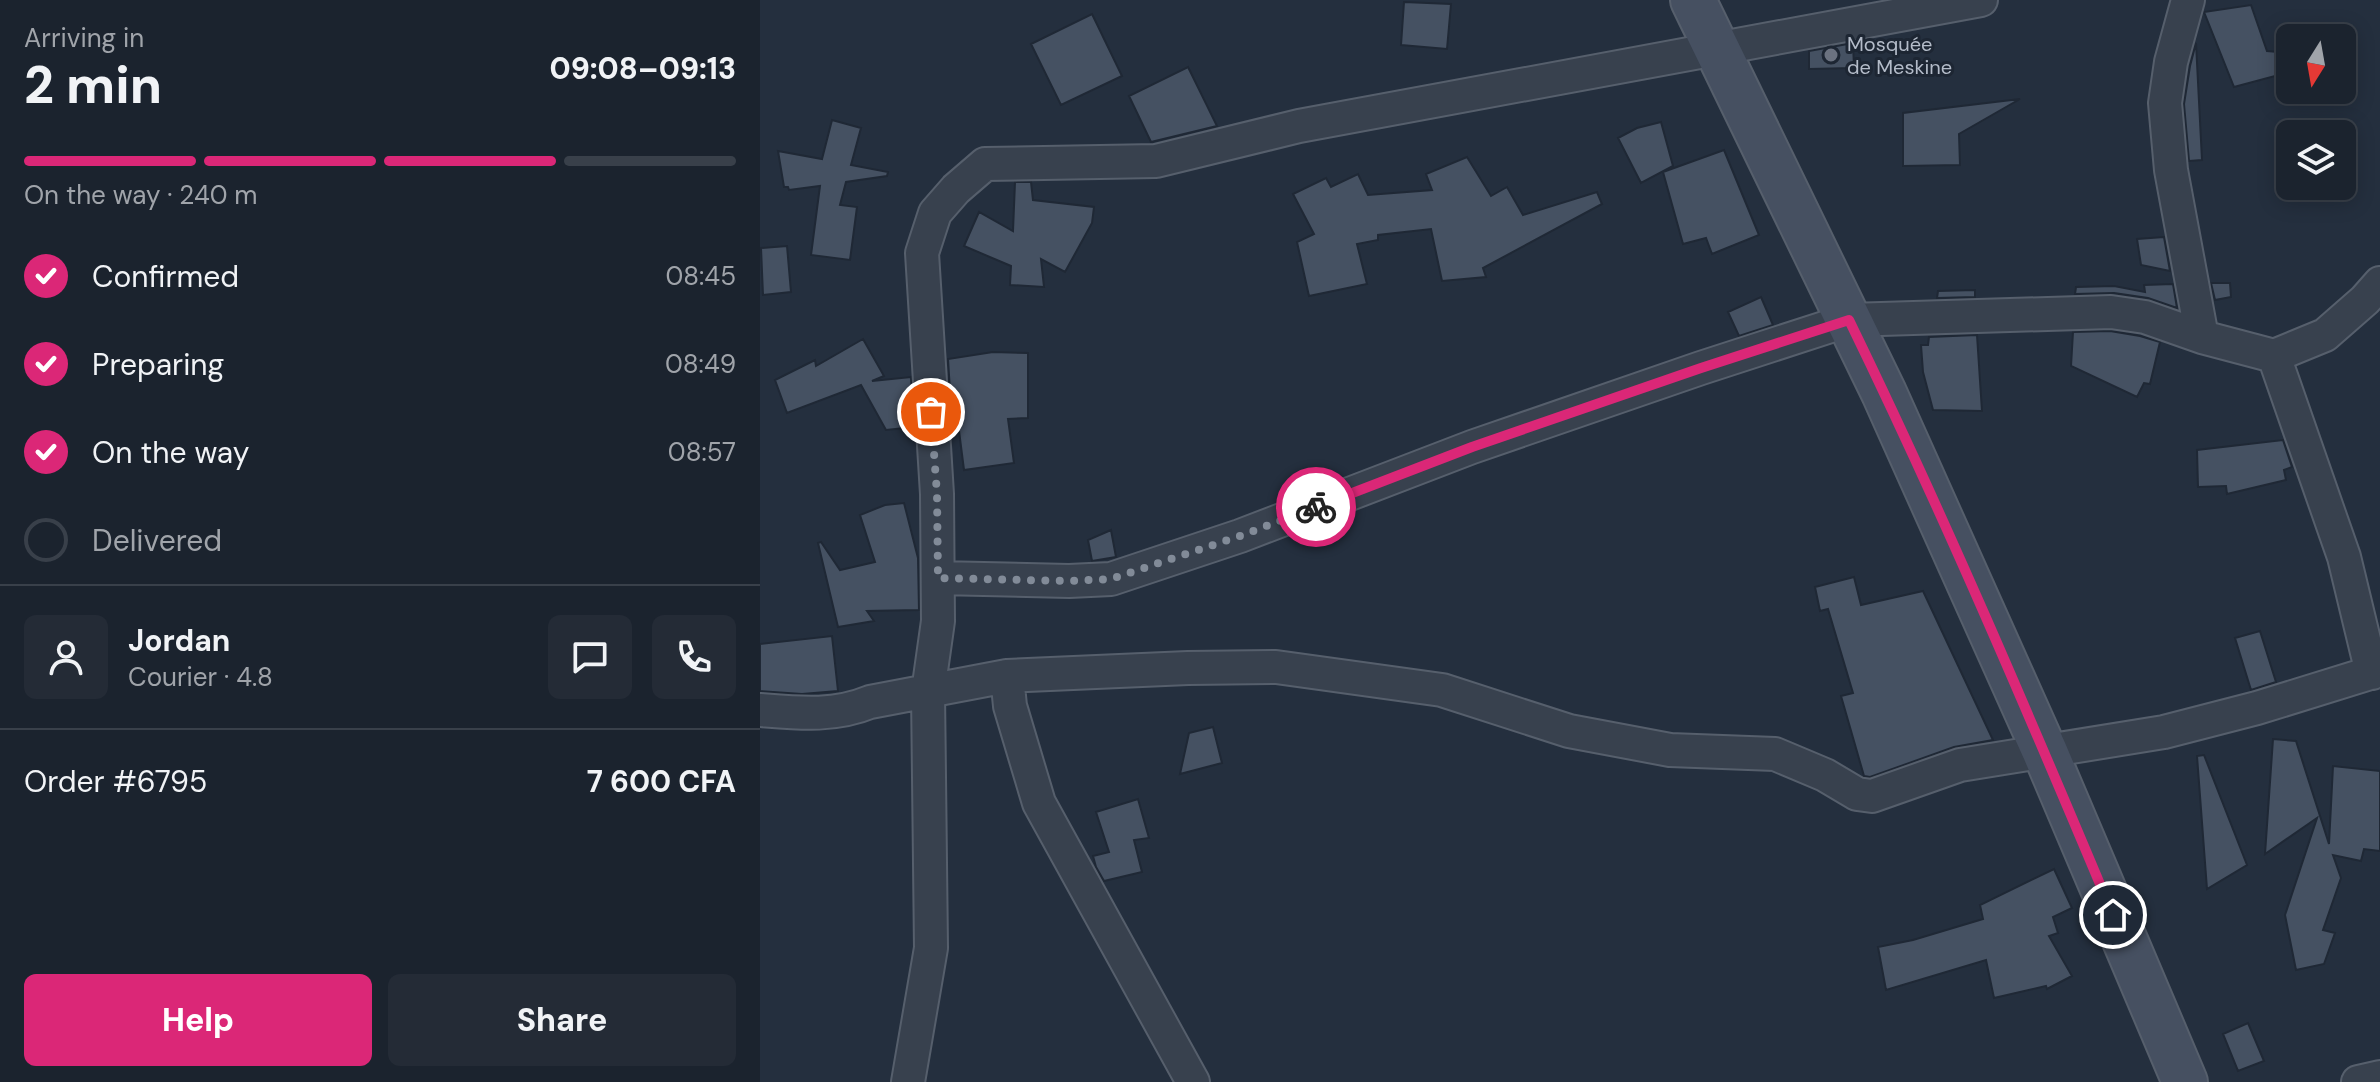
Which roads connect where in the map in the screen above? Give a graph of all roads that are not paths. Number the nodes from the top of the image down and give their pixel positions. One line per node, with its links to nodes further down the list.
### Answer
1 (1693, 0): 4 (main road)
2 (1981, 0): 4 (street)
3 (2188, 0): 7 (street)
4 (1717, 48): 6 (main road); 9 (street)
5 (2380, 283): 8 (street)
6 (1849, 320): 7 (street); 9 (street); 14 (main road)
7 (2202, 337): 8 (street)
8 (2274, 356): 10 (street)
9 (938, 578): 12 (street)
10 (2376, 672): 14 (street)
11 (1007, 676): 12 (street); 14 (street); 17 (street)
12 (928, 692): 13 (street); 16 (street)
13 (760, 710)
14 (2045, 752): 18 (main road)
15 (2380, 1077): 19 (street)
16 (908, 1082)
17 (1193, 1082)
18 (2185, 1082)
19 (2358, 1082)

